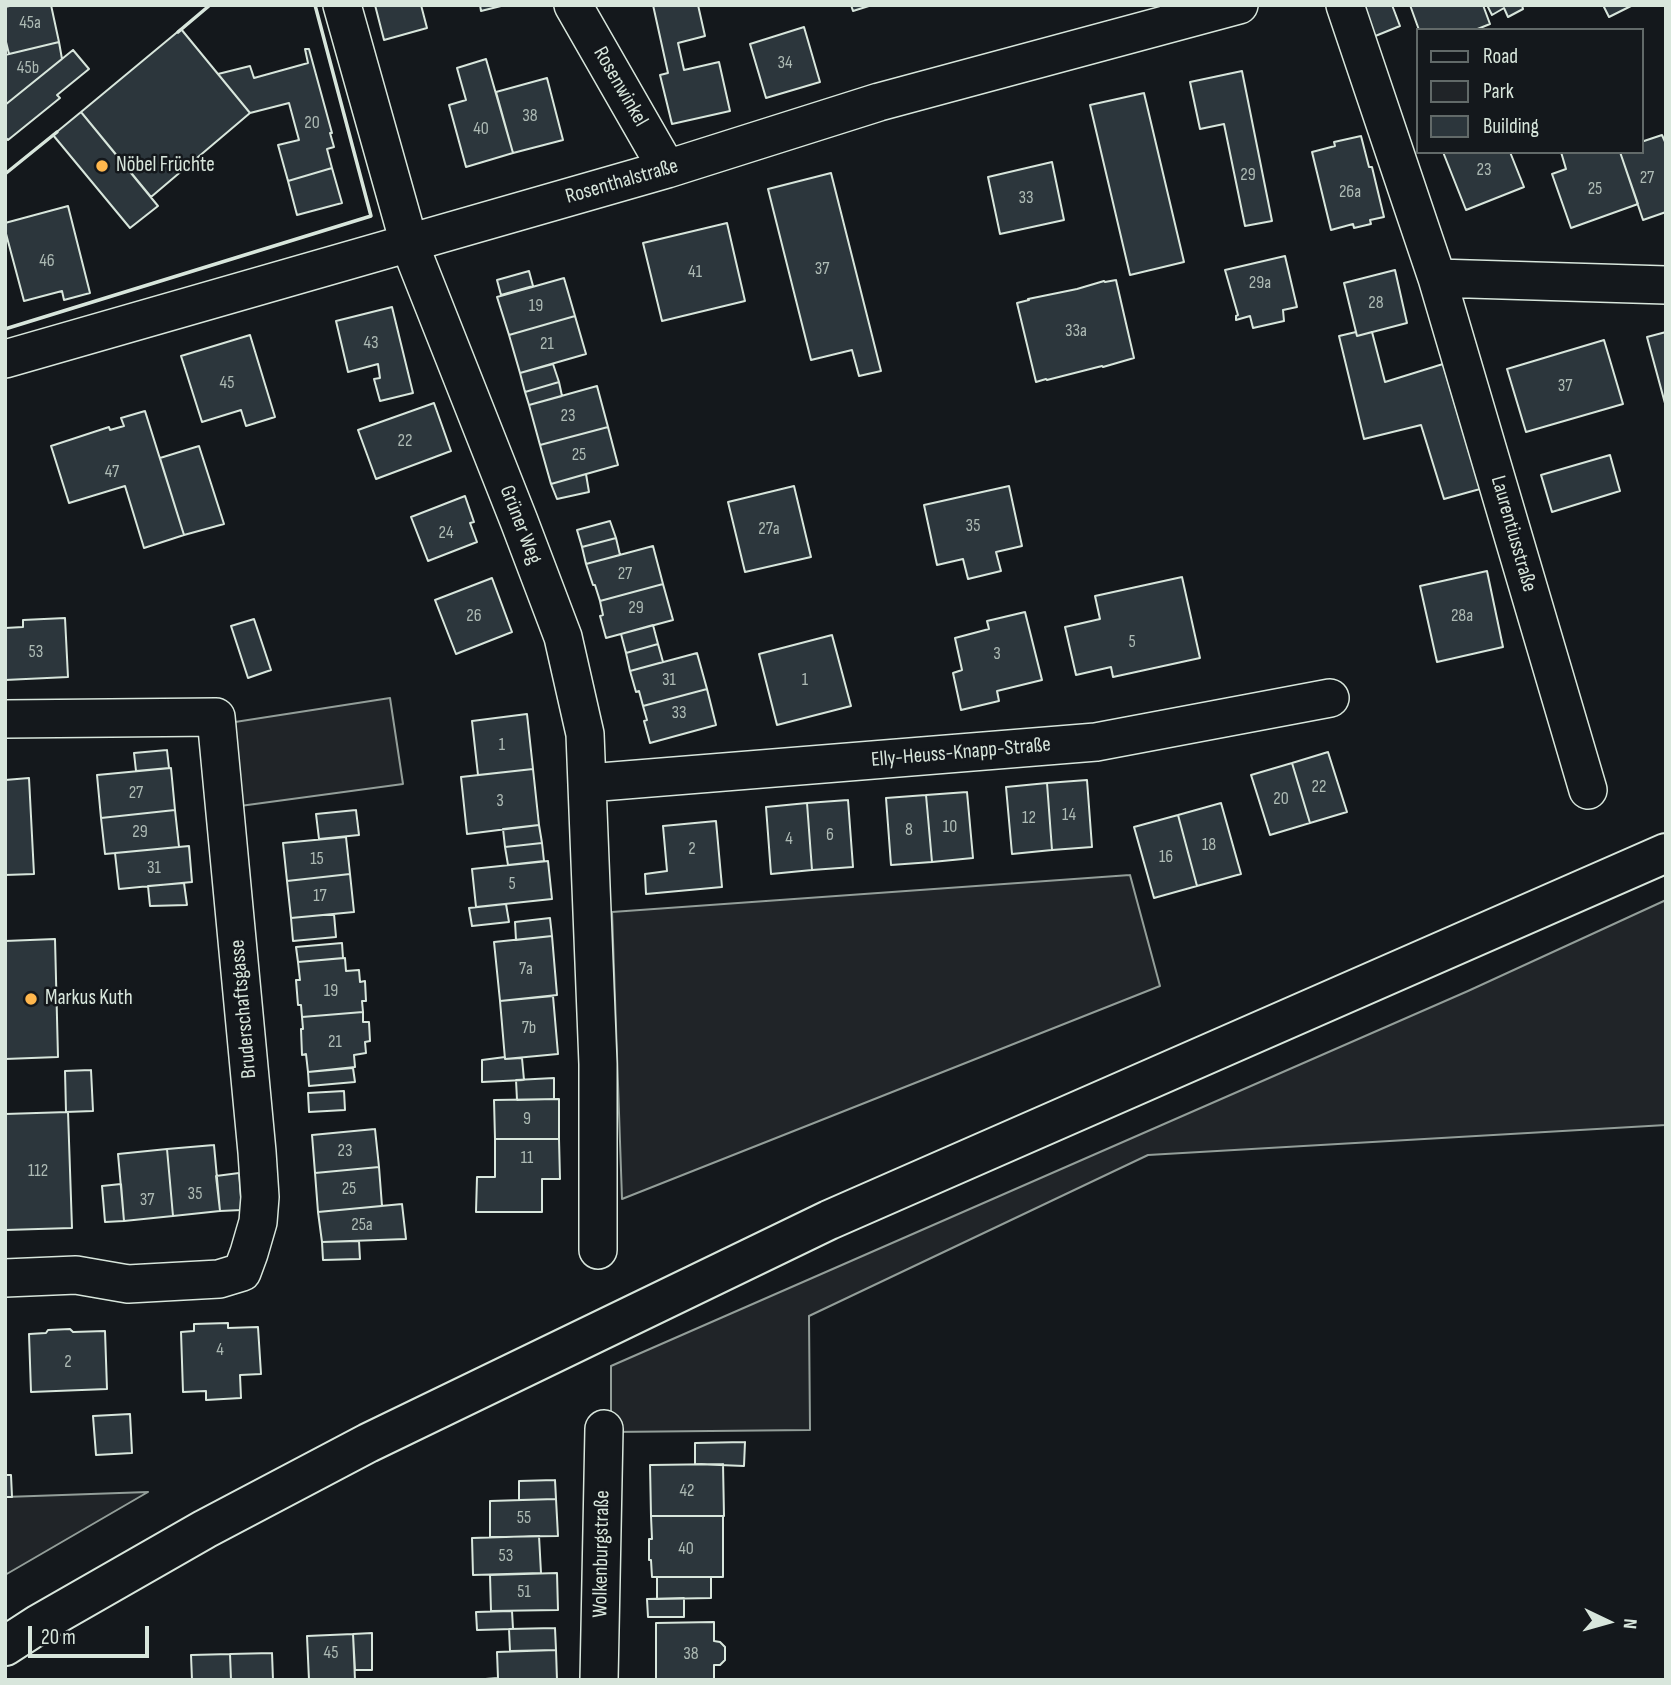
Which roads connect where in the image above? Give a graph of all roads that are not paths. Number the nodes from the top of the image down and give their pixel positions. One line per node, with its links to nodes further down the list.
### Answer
1 (342, 5): 6 (street, Grüner Weg)
2 (573, 5): 5 (street, Rosenwinkel)
3 (1239, 5): 5 (street, Rosenthalstraße)
4 (1345, 5): 7 (street, Laurentiusstraße)
5 (667, 169): 6 (street, Rosenthalstraße)
6 (409, 243): 9 (street, Rosenthalstraße); 12 (street, Grüner Weg)
7 (1437, 278): 8 (street); 13 (street, Laurentiusstraße)
8 (1666, 285)
9 (5, 359)
10 (1330, 698): 12 (street, Elly-Heuss-Knapp-Straße)
11 (5, 719): 16 (street, Bruderschaftsgasse)
12 (588, 783): 15 (street, Grüner Weg)
13 (1588, 790)
14 (1666, 853): 18 (main road)
15 (598, 1251)
16 (5, 1278)
17 (604, 1429): 19 (street, Wolkenburgstraße)
18 (5, 1646)
19 (599, 1680)

